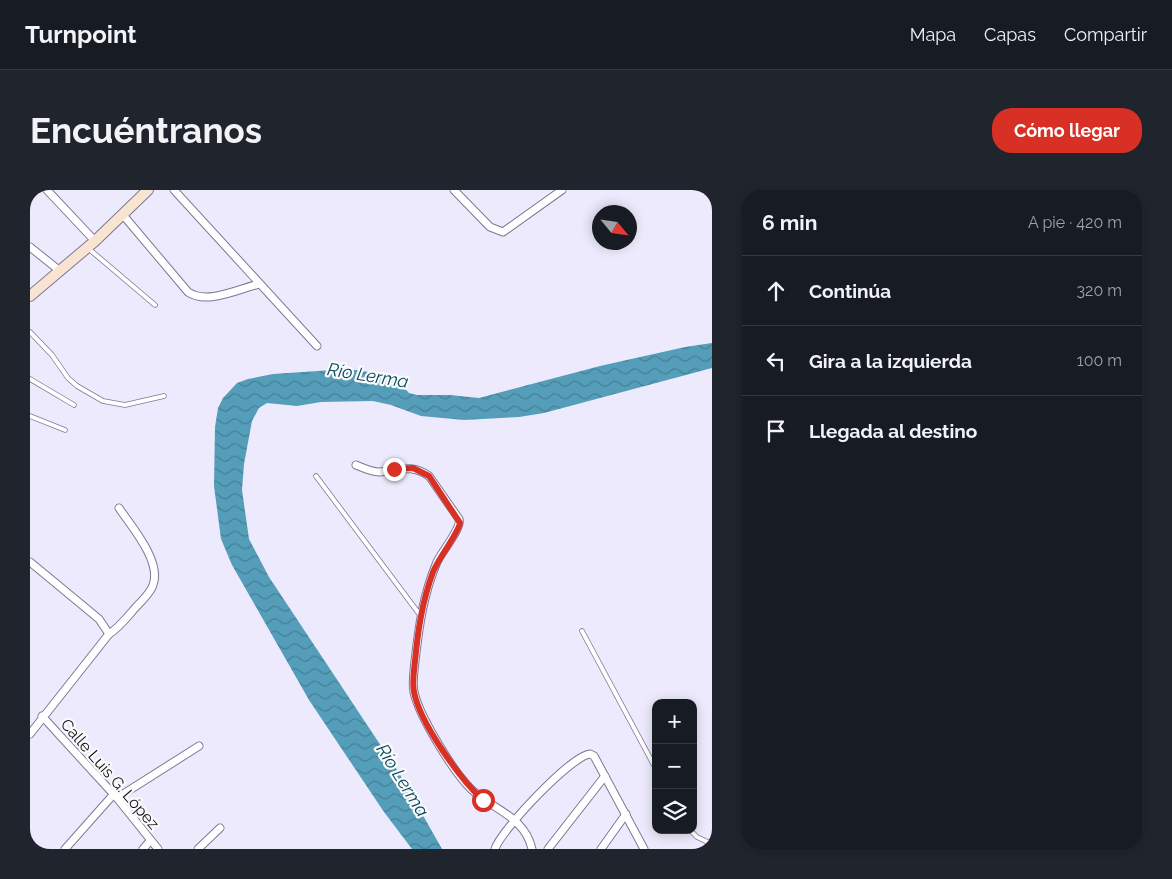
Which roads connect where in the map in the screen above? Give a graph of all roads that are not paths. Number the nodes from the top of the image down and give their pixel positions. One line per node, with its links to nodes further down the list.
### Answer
1 (47, 190): 7 (street)
2 (174, 190): 10 (street)
3 (454, 190): 4 (street)
4 (562, 190)
5 (144, 191): 6 (main road)
6 (123, 214): 7 (main road); 10 (street)
7 (91, 244): 9 (main road); 12 (lane)
8 (30, 247): 9 (street)
9 (60, 271): 11 (main road)
10 (258, 284): 14 (street)
11 (30, 296)
12 (155, 305)
13 (30, 332): 16 (lane)
14 (317, 346)
15 (30, 379): 17 (lane)
16 (164, 396)
17 (74, 405)
18 (30, 416): 19 (lane)
19 (65, 430)
20 (356, 465): 24 (street)
21 (316, 476): 24 (lane)
22 (119, 508): 26 (street)
23 (30, 562): 26 (street)
24 (420, 615): 34 (street)
25 (582, 631): 30 (lane)
26 (109, 634): 27 (street)
27 (42, 716): 28 (street); 32 (street, Calle Luis G. López)
28 (30, 734)
29 (199, 746): 32 (street)
30 (652, 762)
31 (606, 776): 33 (street); 34 (street); 45 (street)
32 (115, 796): 37 (street, Calle Luis G. López); 39 (street)
33 (626, 814): 46 (street); 47 (street)
34 (516, 819): 43 (street); 44 (street)
35 (220, 828): 42 (street)
36 (694, 834): 38 (lane)
37 (150, 841): 40 (street); 41 (street, Calle Luis G. López)
38 (712, 844)
39 (66, 849)
40 (143, 849)
41 (158, 849)
42 (198, 849)
43 (495, 849)
44 (532, 849)
45 (548, 849)
46 (601, 849)
47 (644, 849)

